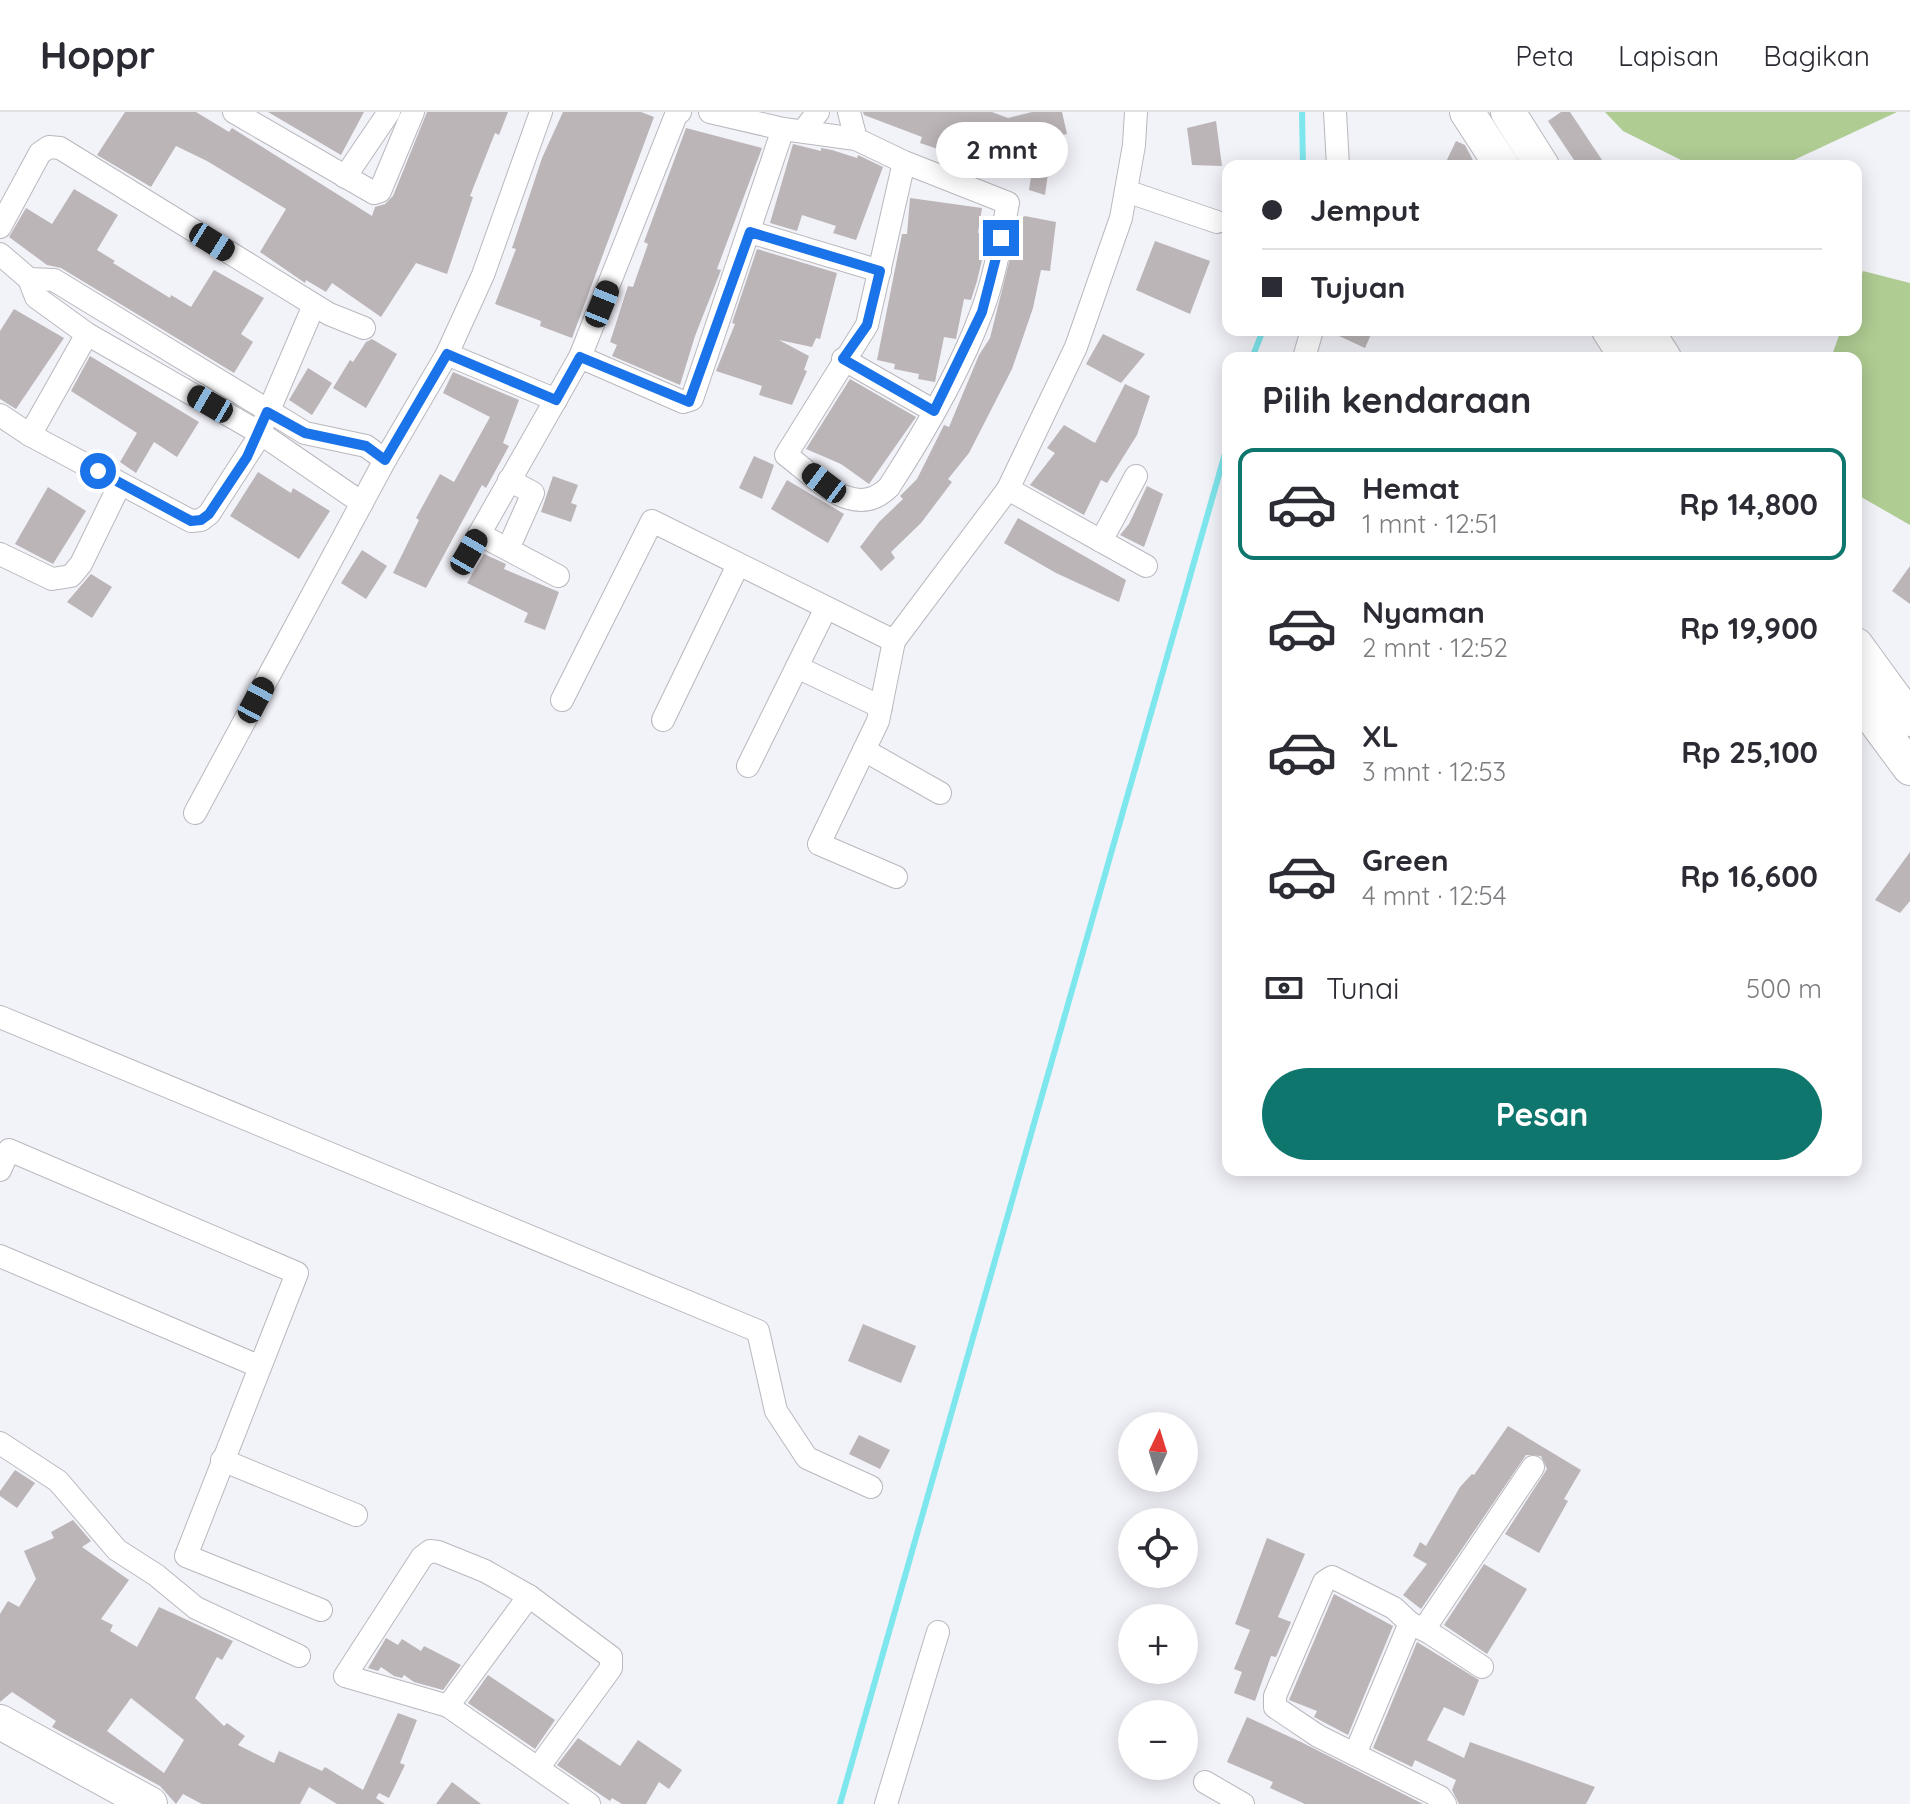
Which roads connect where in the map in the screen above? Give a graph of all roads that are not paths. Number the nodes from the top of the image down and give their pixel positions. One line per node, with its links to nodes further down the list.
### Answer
1 (234, 112): 19 (street)
2 (389, 112): 19 (street)
3 (413, 112): 19 (street)
4 (541, 112): 30 (street)
5 (680, 112): 31 (street)
6 (710, 112): 13 (street)
7 (818, 112): 13 (street)
8 (849, 112): 14 (street)
9 (1136, 112): 20 (street)
10 (1335, 112): 15 (street)
11 (1467, 112): 16 (main road)
12 (1508, 112): 17 (main road)
13 (793, 130): 14 (street); 23 (street)
14 (856, 139): 18 (street)
15 (1338, 160)
16 (1498, 160)
17 (1538, 160)
18 (904, 162): 25 (street); 34 (street)
19 (345, 177)
20 (1126, 191): 21 (street); 42 (street)
21 (1217, 222)
22 (0, 227): 27 (street)
23 (750, 232): 25 (street); 31 (street)
24 (0, 254): 26 (street)
25 (880, 271): 32 (street)
26 (29, 279): 29 (street); 36 (street)
27 (314, 305): 28 (street); 36 (street)
28 (364, 328)
29 (87, 334): 36 (street); 37 (street)
30 (447, 354): 33 (street); 38 (street)
31 (580, 357): 33 (street)
32 (843, 359): 34 (street); 34 (street)
33 (556, 400): 40 (street)
34 (934, 411)
35 (0, 415): 37 (street)
36 (263, 422): 38 (street); 41 (street); 43 (street)
37 (30, 435): 41 (street)
38 (385, 460): 43 (street)
39 (1136, 476): 44 (street)
40 (509, 480): 45 (street); 45 (street)
41 (120, 484): 46 (street)
42 (1008, 489): 44 (street); 51 (street)
43 (362, 503): 63 (street)
44 (1101, 541): 48 (street)
45 (508, 549): 49 (street)
46 (0, 554)
47 (738, 565): 50 (street); 54 (street); 58 (street)
48 (1146, 566)
49 (558, 576)
50 (826, 608): 51 (street); 53 (street)
51 (894, 641): 56 (street)
52 (1862, 653): 57 (main road)
53 (797, 667): 56 (street); 60 (street)
54 (562, 700)
55 (1862, 703): 61 (main road)
56 (881, 707): 59 (street)
57 (1910, 719)
58 (663, 720)
59 (864, 750): 62 (street); 64 (street)
60 (748, 766)
61 (1910, 768)
62 (940, 793)
63 (195, 813)
64 (896, 877)
65 (0, 1017): 72 (street)
66 (0, 1170): 68 (street)
67 (0, 1256): 68 (street)
68 (258, 1366): 70 (street)
69 (0, 1443): 78 (street)
70 (222, 1460): 73 (street); 75 (street)
71 (1533, 1467): 76 (street)
72 (871, 1487)
73 (356, 1515)
74 (529, 1596): 80 (street); 80 (street); 83 (street)
75 (321, 1610)
76 (1417, 1626): 79 (street); 82 (street); 82 (street)
77 (938, 1632): 87 (street)
78 (299, 1656)
79 (1482, 1667)
80 (448, 1706): 83 (street)
81 (0, 1722): 85 (main road)
82 (1355, 1754): 89 (street)
83 (538, 1768): 86 (street)
84 (1205, 1782): 88 (street)
85 (150, 1804)
86 (589, 1804)
87 (886, 1804)
88 (1243, 1804)
89 (1445, 1804)

